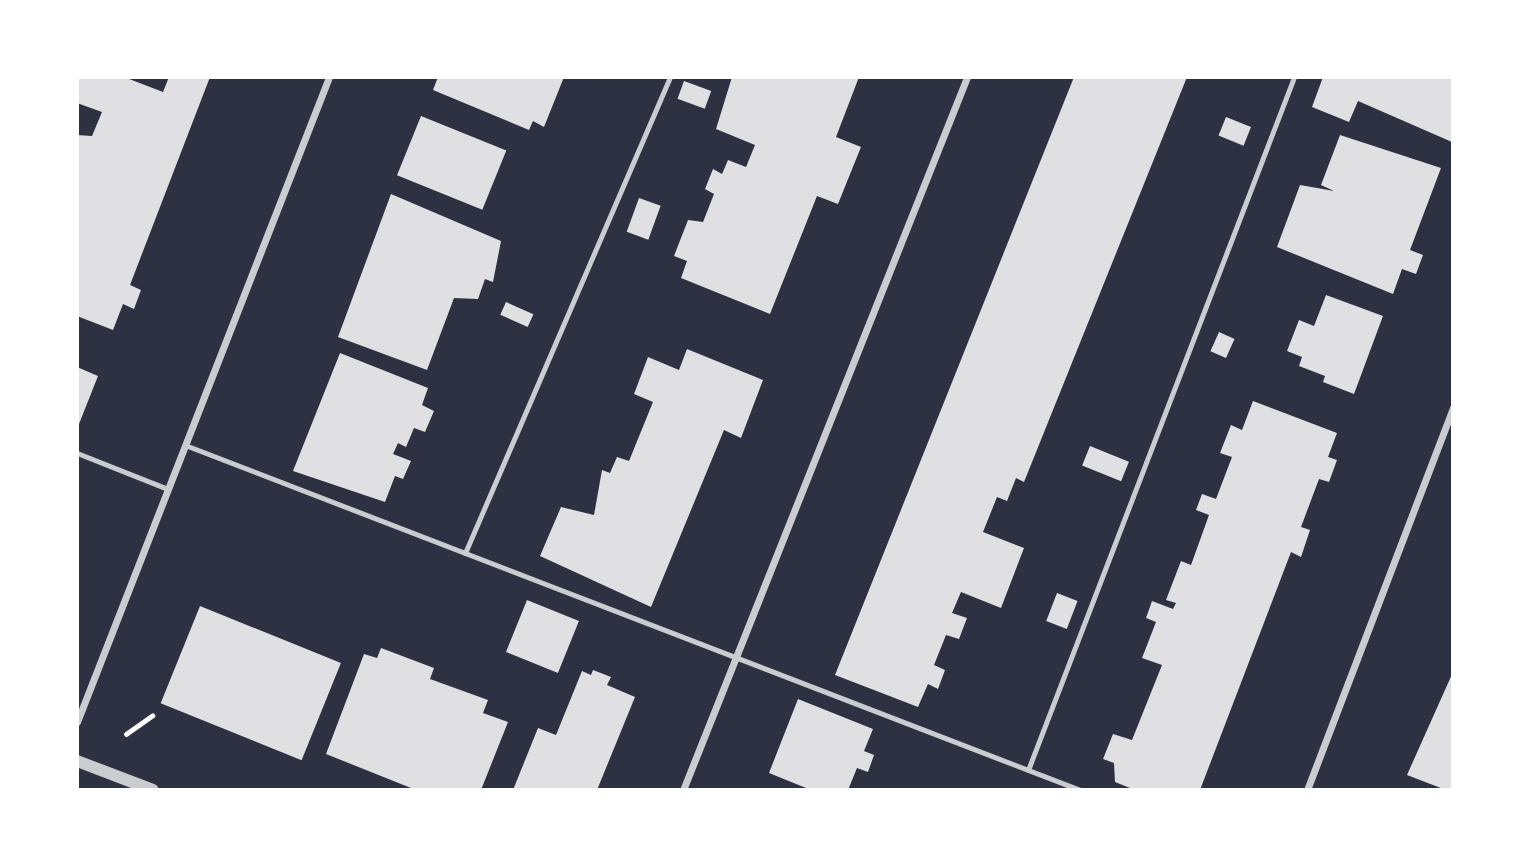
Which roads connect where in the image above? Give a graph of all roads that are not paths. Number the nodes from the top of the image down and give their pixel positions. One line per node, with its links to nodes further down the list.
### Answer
1 (328, 77): 6 (street)
2 (670, 77): 9 (lane)
3 (967, 77): 10 (street)
4 (1294, 77): 13 (lane)
5 (1453, 408): 17 (street)
6 (185, 445): 8 (street); 9 (lane)
7 (77, 453): 8 (lane)
8 (168, 489): 11 (street)
9 (465, 553): 10 (lane)
10 (735, 657): 13 (lane); 15 (street)
11 (77, 722)
12 (77, 761): 14 (street)
13 (1028, 770): 16 (lane)
14 (153, 790)
15 (682, 790)
16 (1080, 790)
17 (1307, 790)

